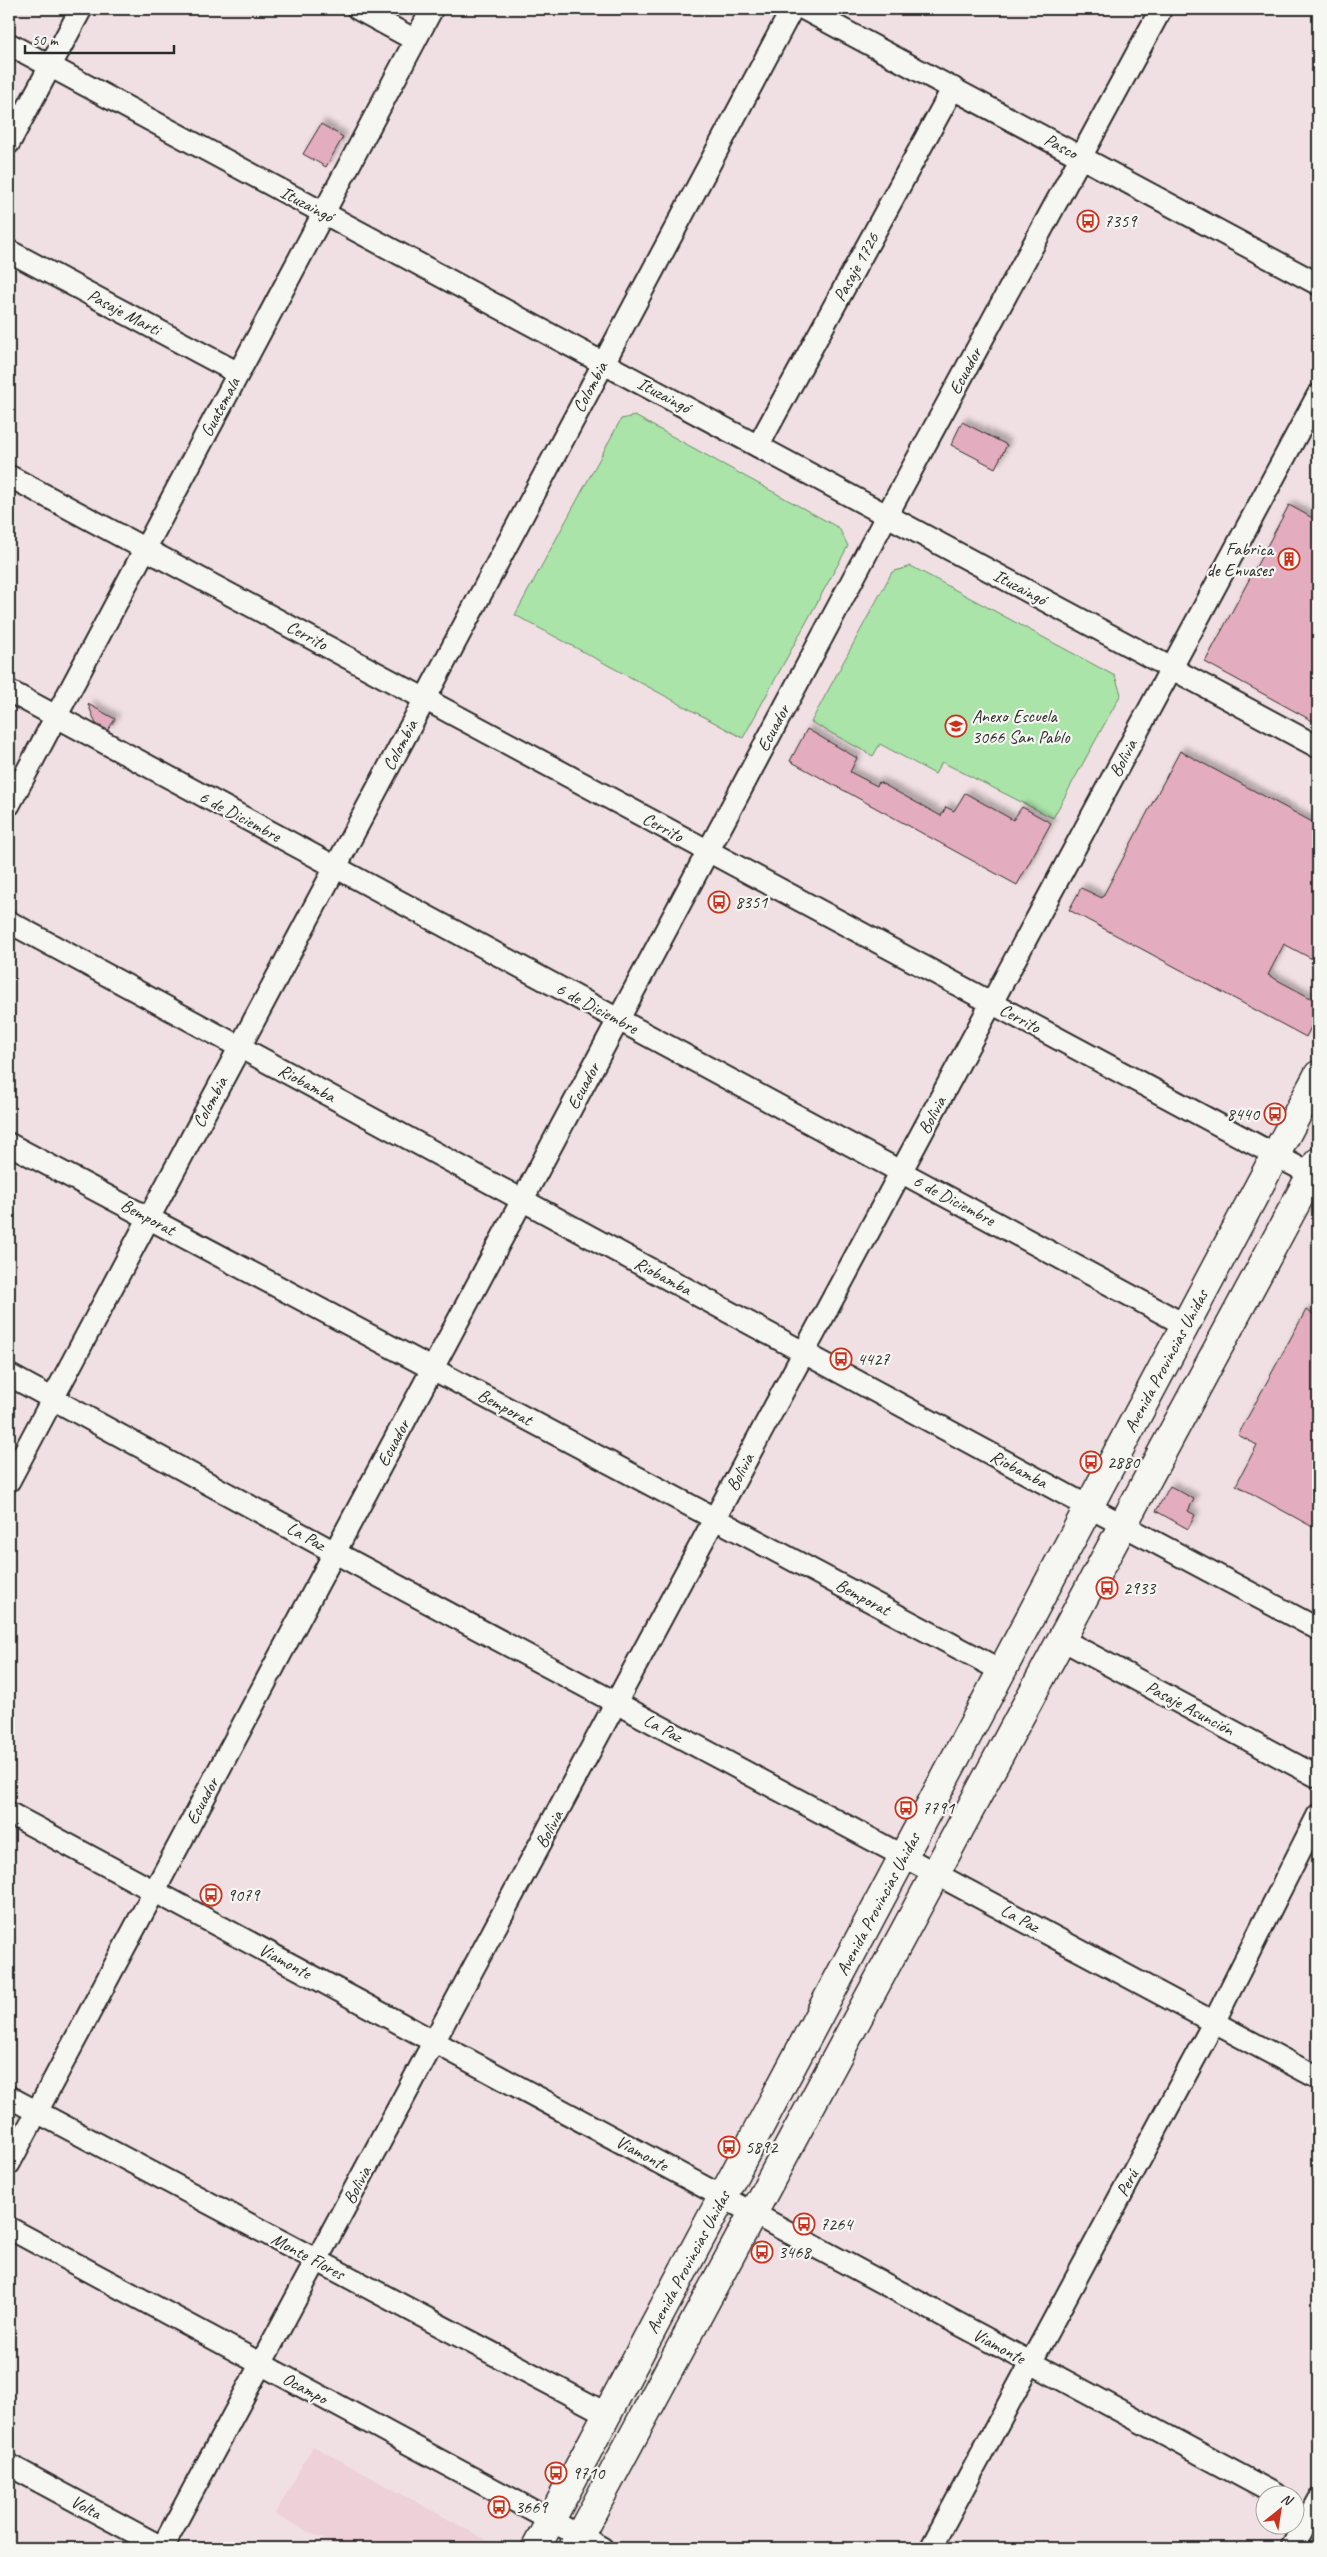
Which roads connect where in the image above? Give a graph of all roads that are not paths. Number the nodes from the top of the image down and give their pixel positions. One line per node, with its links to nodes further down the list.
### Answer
1 (81, 9): 9 (street)
2 (358, 9): 7 (street)
3 (432, 9): 7 (street, Guatemala)
4 (792, 9): 16 (street, Colombia)
5 (804, 9): 10 (street, Pasco)
6 (1161, 9): 12 (street, Ecuador)
7 (415, 40): 13 (street, Guatemala)
8 (9, 44): 9 (street, Ituzaingó)
9 (50, 66): 11 (street); 13 (street, Ituzaingó)
10 (953, 88): 12 (street, Pasco); 19 (street, Pasaje 1726)
11 (9, 143)
12 (1081, 157): 15 (street, Pasco); 21 (street, Ecuador)
13 (324, 213): 16 (street, Ituzaingó); 17 (street, Guatemala)
14 (9, 251): 17 (street, Pasaje Marti)
15 (1318, 284)
16 (603, 363): 19 (street, Ituzaingó); 25 (street, Colombia)
17 (238, 373): 22 (street, Guatemala)
18 (1318, 396): 23 (street, Bolivia)
19 (758, 446): 21 (street, Ituzaingó)
20 (9, 476): 22 (street, Cerrito)
21 (887, 515): 23 (street, Ituzaingó); 29 (street, Ecuador)
22 (145, 549): 25 (street, Cerrito); 26 (street, Guatemala)
23 (1172, 668): 27 (street, Ituzaingó); 32 (street, Bolivia)
24 (9, 691): 26 (street, 6 de Diciembre)
25 (425, 699): 29 (street, Cerrito); 30 (street, Colombia)
26 (56, 717): 28 (street, Guatemala); 30 (street, 6 de Diciembre)
27 (1318, 747)
28 (9, 805)
29 (708, 851): 32 (street, Cerrito); 33 (street, Ecuador)
30 (335, 867): 33 (street, 6 de Diciembre); 34 (street, Colombia)
31 (9, 922): 34 (street, Riobamba)
32 (992, 1003): 37 (street, Cerrito); 39 (street, Bolivia)
33 (618, 1019): 39 (street, 6 de Diciembre); 40 (street, Ecuador)
34 (240, 1047): 40 (street, Riobamba); 41 (street, Colombia)
35 (1318, 1074): 37 (main road, Avenida Provincias Unidas)
36 (9, 1144): 41 (street, Bemporat)
37 (1276, 1155): 38 (street, Cerrito); 42 (main road, Avenida Provincias Unidas)
38 (1316, 1171): 50 (main road, Avenida Provincias Unidas)
39 (901, 1172): 42 (street, 6 de Diciembre); 43 (street, Bolivia)
40 (522, 1200): 43 (street, Riobamba); 44 (street, Ecuador)
41 (149, 1218): 44 (street, Bemporat); 46 (street, Colombia)
42 (1185, 1325): 48 (main road, Avenida Provincias Unidas)
43 (804, 1353): 48 (street, Riobamba); 49 (street, Bolivia)
44 (432, 1369): 49 (street, Bemporat); 51 (street, Ecuador)
45 (9, 1375): 46 (street, La Paz)
46 (52, 1399): 47 (street, Colombia); 51 (street, La Paz)
47 (9, 1481)
48 (1089, 1507): 50 (street, Riobamba); 54 (main road, Avenida Provincias Unidas)
49 (715, 1519): 54 (street, Bemporat); 55 (street, Bolivia)
50 (1122, 1525): 52 (street, Riobamba); 53 (main road, Avenida Provincias Unidas)
51 (334, 1552): 55 (street, La Paz); 61 (street, Ecuador)
52 (1318, 1629)
53 (1061, 1639): 56 (street, Pasaje Asunción); 60 (main road, Avenida Provincias Unidas)
54 (1002, 1671): 59 (main road, Avenida Provincias Unidas)
55 (616, 1703): 59 (street, La Paz); 63 (street, Bolivia)
56 (1318, 1777)
57 (9, 1812): 61 (street, Viamonte)
58 (1318, 1815): 62 (street, Perú)
59 (903, 1856): 60 (street, La Paz); 68 (main road, Avenida Provincias Unidas)
60 (936, 1873): 62 (street, La Paz); 69 (main road, Avenida Provincias Unidas)
61 (154, 1891): 63 (street, Viamonte); 66 (street, Ecuador)
62 (1214, 2022): 64 (street, La Paz); 72 (street, Perú)
63 (434, 2042): 68 (street, Viamonte); 71 (street, Bolivia)
64 (1318, 2078)
65 (9, 2097): 66 (street, Monte Flores)
66 (36, 2112): 67 (street, Ecuador); 71 (street, Monte Flores)
67 (9, 2164)
68 (722, 2197): 69 (street, Viamonte); 74 (main road, Avenida Provincias Unidas)
69 (753, 2213): 72 (street, Viamonte); 79 (main road, Avenida Provincias Unidas)
70 (9, 2228): 73 (street, Ocampo)
71 (317, 2260): 73 (street, Bolivia); 74 (street, Monte Flores)
72 (1031, 2363): 76 (street, Viamonte); 82 (street, Perú)
73 (261, 2364): 78 (street, Ocampo); 80 (street, Bolivia)
74 (607, 2414): 78 (main road, Avenida Provincias Unidas)
75 (9, 2465): 80 (street, Volta)
76 (1256, 2484)
77 (1310, 2509): 83 (street)
78 (550, 2520): 79 (street, Ocampo); 81 (main road, Avenida Provincias Unidas)
79 (585, 2544)
80 (163, 2548)
81 (536, 2548)
82 (931, 2548)
83 (1292, 2548)

